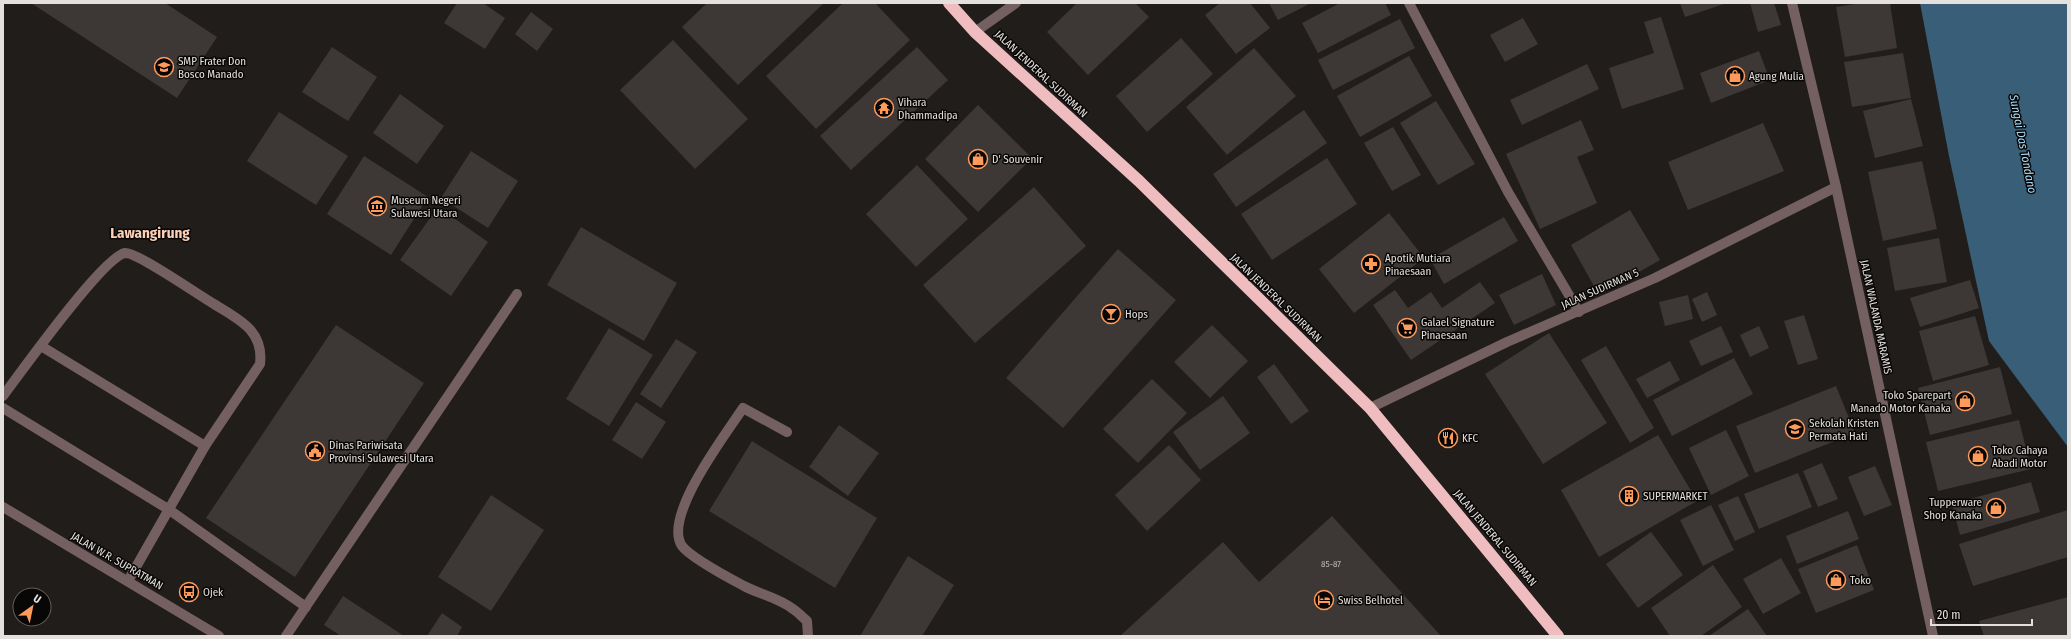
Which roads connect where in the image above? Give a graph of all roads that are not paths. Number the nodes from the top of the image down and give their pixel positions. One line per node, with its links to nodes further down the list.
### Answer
1 (949, 3): 5 (highway, JALAN JENDERAL SUDIRMAN)
2 (1016, 3): 5 (street)
3 (1409, 3): 8 (street)
4 (1792, 3): 6 (street, JALAN WALANDA MARAMIS)
5 (975, 32): 12 (highway, JALAN JENDERAL SUDIRMAN)
6 (1836, 187): 8 (street, JALAN SUDIRMAN 5); 23 (street, JALAN WALANDA MARAMIS)
7 (517, 294): 18 (street)
8 (1578, 312): 12 (street, JALAN SUDIRMAN 5)
9 (41, 346): 10 (street); 14 (street); 14 (street)
10 (3, 396)
11 (3, 408): 16 (street)
12 (1370, 408): 22 (highway, JALAN JENDERAL SUDIRMAN)
13 (787, 432): 21 (street)
14 (205, 446): 16 (street)
15 (3, 507): 17 (street, JALAN W.R. SUPRATMAN)
16 (168, 509): 17 (street); 18 (street)
17 (128, 581): 19 (street, JALAN W.R. SUPRATMAN)
18 (306, 607): 20 (street)
19 (219, 636)
20 (286, 636)
21 (808, 636)
22 (1558, 636)
23 (1933, 636)

